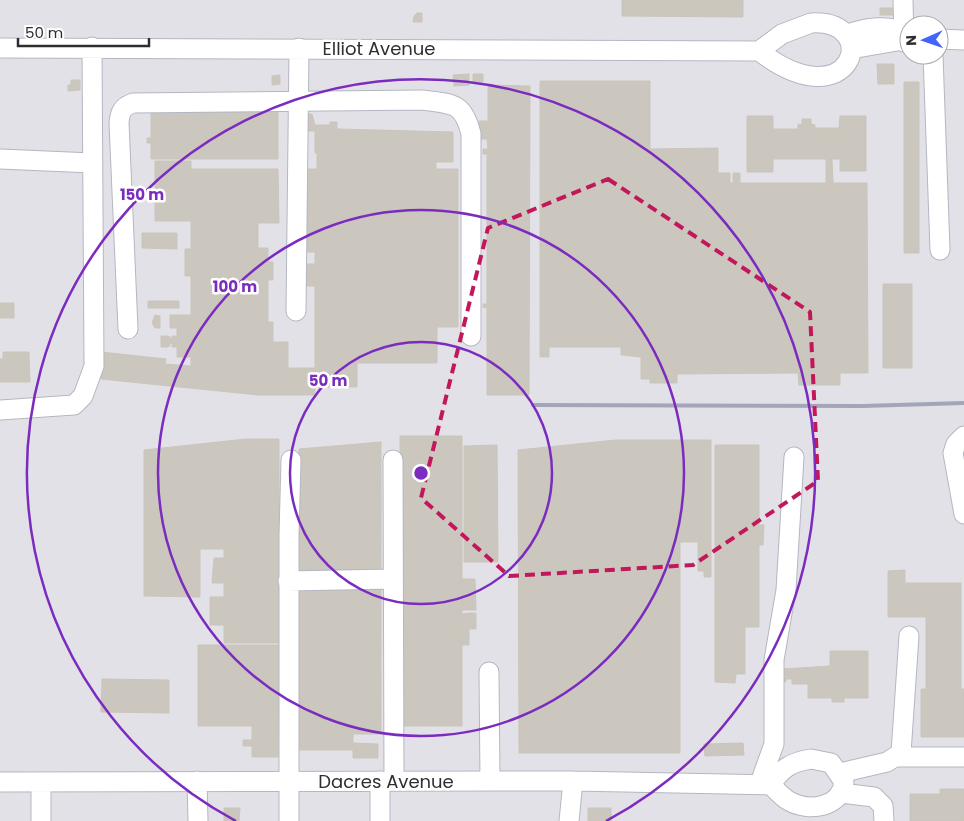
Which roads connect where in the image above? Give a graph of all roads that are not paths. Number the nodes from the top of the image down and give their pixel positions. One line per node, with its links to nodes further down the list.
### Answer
1 (903, 0): 2 (street)
2 (904, 15)
3 (899, 35): 6 (street)
4 (949, 39): 5 (street)
5 (964, 40)
6 (848, 42): 10 (street); 10 (street)
7 (92, 47): 8 (street, Elliot Avenue); 9 (street, Elliot Avenue); 14 (street)
8 (0, 48)
9 (299, 48): 10 (street, Elliot Avenue); 12 (street)
10 (759, 50)
11 (932, 65): 15 (street)
12 (298, 101): 16 (street); 17 (street); 18 (street)
13 (0, 159): 14 (street)
14 (92, 163): 19 (street)
15 (940, 250)
16 (296, 311)
17 (128, 329)
18 (471, 336)
19 (0, 410)
20 (964, 436): 24 (street)
21 (794, 457): 39 (street)
22 (291, 460): 26 (street)
23 (393, 460): 25 (street)
24 (964, 514)
25 (393, 579): 26 (street); 34 (street)
26 (288, 581): 33 (street)
27 (909, 636): 29 (street)
28 (489, 672): 35 (street)
29 (898, 757): 30 (street); 31 (street)
30 (964, 757)
31 (840, 773): 39 (street); 40 (street)
32 (197, 781): 33 (street, Dacres Avenue); 38 (street, Dacres Avenue); 42 (street)
33 (288, 781): 34 (street, Dacres Avenue); 43 (street)
34 (387, 781): 35 (street, Dacres Avenue); 44 (street)
35 (490, 781): 36 (street, Dacres Avenue)
36 (573, 781): 39 (street, Dacres Avenue); 45 (street)
37 (0, 782): 38 (street, Dacres Avenue)
38 (41, 782): 41 (street)
39 (766, 784): 40 (street)
40 (841, 793): 46 (street)
41 (41, 821)
42 (198, 821)
43 (289, 821)
44 (380, 821)
45 (569, 821)
46 (884, 821)

